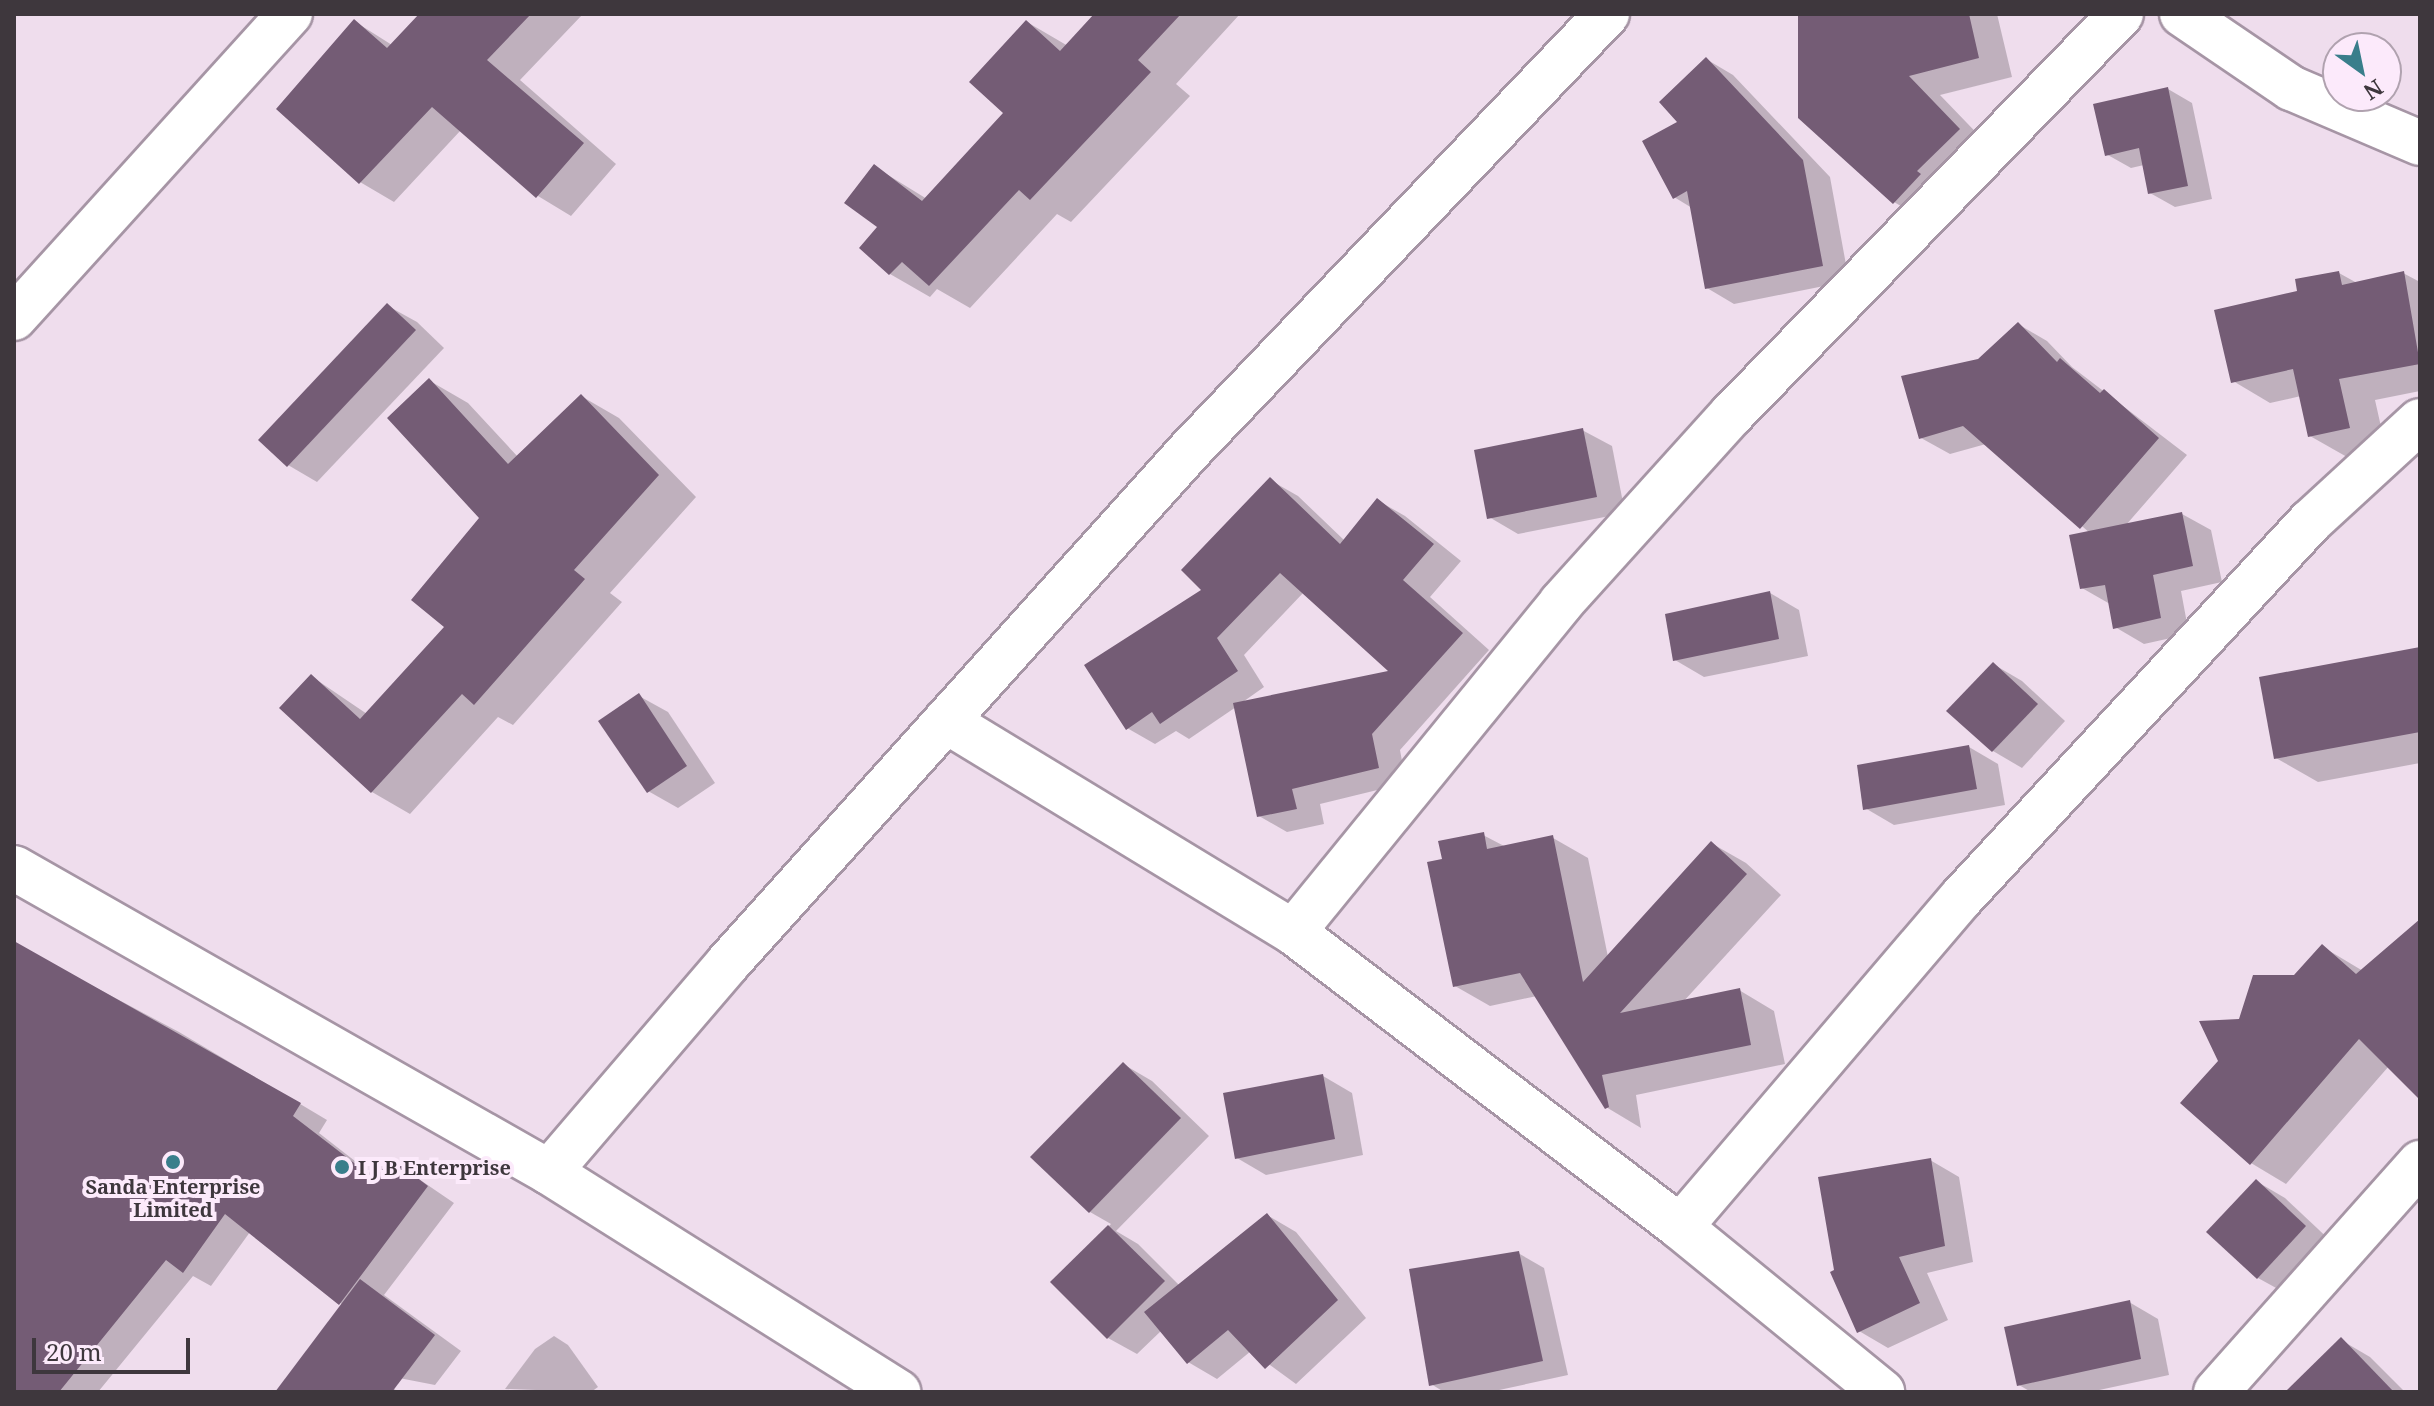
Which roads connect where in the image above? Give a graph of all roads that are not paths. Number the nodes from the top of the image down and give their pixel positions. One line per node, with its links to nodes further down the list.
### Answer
1 (290, 14): 6 (street)
2 (1607, 14): 8 (street)
3 (2121, 14): 10 (street)
4 (2182, 14): 5 (street)
5 (2420, 143)
6 (14, 318)
7 (2420, 421): 13 (street)
8 (946, 721): 10 (street); 12 (street)
9 (14, 868): 12 (street)
10 (1293, 932): 13 (street)
11 (2420, 1163): 16 (street)
12 (549, 1172): 14 (street)
13 (1680, 1227): 15 (street)
14 (898, 1392)
15 (1882, 1392)
16 (2216, 1392)

